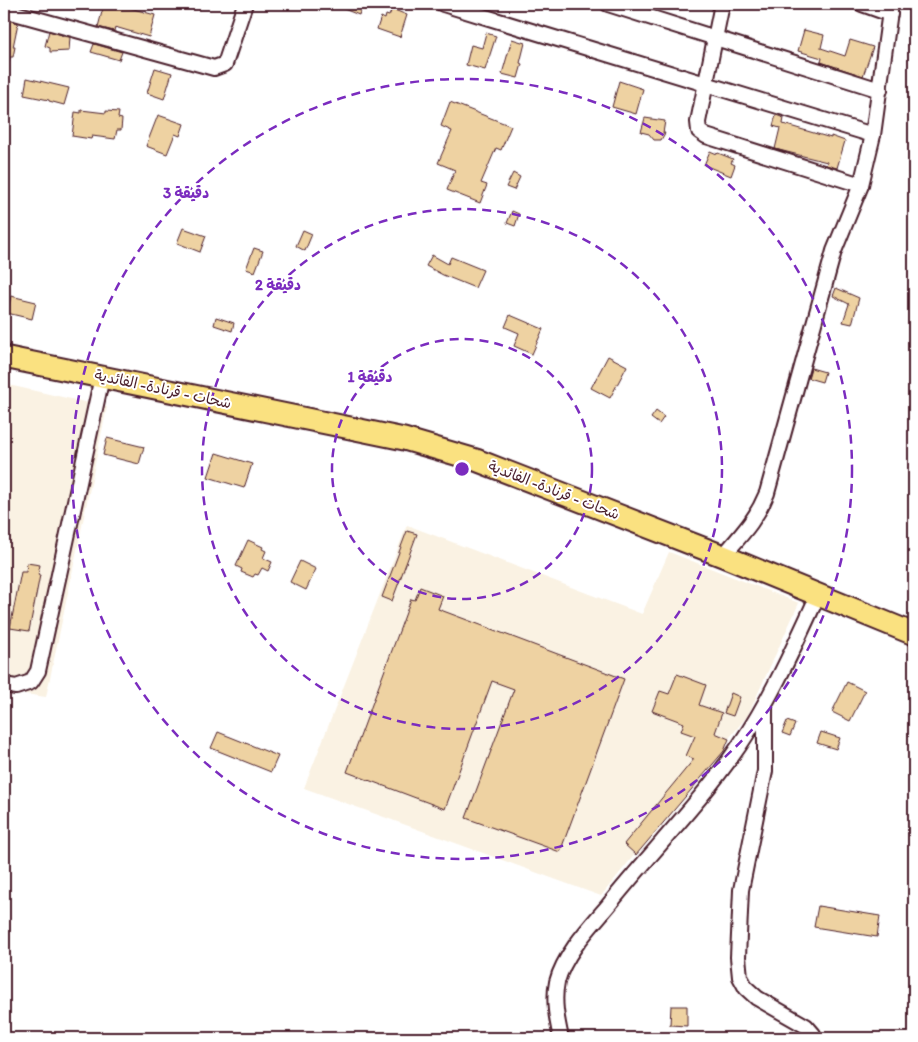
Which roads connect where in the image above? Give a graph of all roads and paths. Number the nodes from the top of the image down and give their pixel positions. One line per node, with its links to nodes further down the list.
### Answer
1 (245, 4): 7 (street)
2 (443, 4): 9 (street)
3 (608, 4): 8 (street)
4 (722, 4): 8 (street)
5 (862, 4): 6 (street)
6 (891, 9): 10 (street)
7 (4, 10)
8 (715, 38): 9 (street); 10 (street)
9 (705, 85): 11 (street); 12 (street)
10 (880, 90): 11 (street)
11 (873, 134): 12 (street)
12 (861, 185): 15 (street)
13 (4, 357): 14 (main road, شحات - قرنادة- الفائدية)
14 (102, 377): 15 (main road, شحات - قرنادة- الفائدية); 18 (street)
15 (723, 556): 16 (main road, شحات - قرنادة- الفائدية)
16 (818, 595): 17 (main road, شحات - قرنادة- الفائدية); 19 (street)
17 (914, 634)
18 (4, 685)
19 (765, 706): 20 (street); 21 (street)
20 (561, 1038)
21 (814, 1038)

